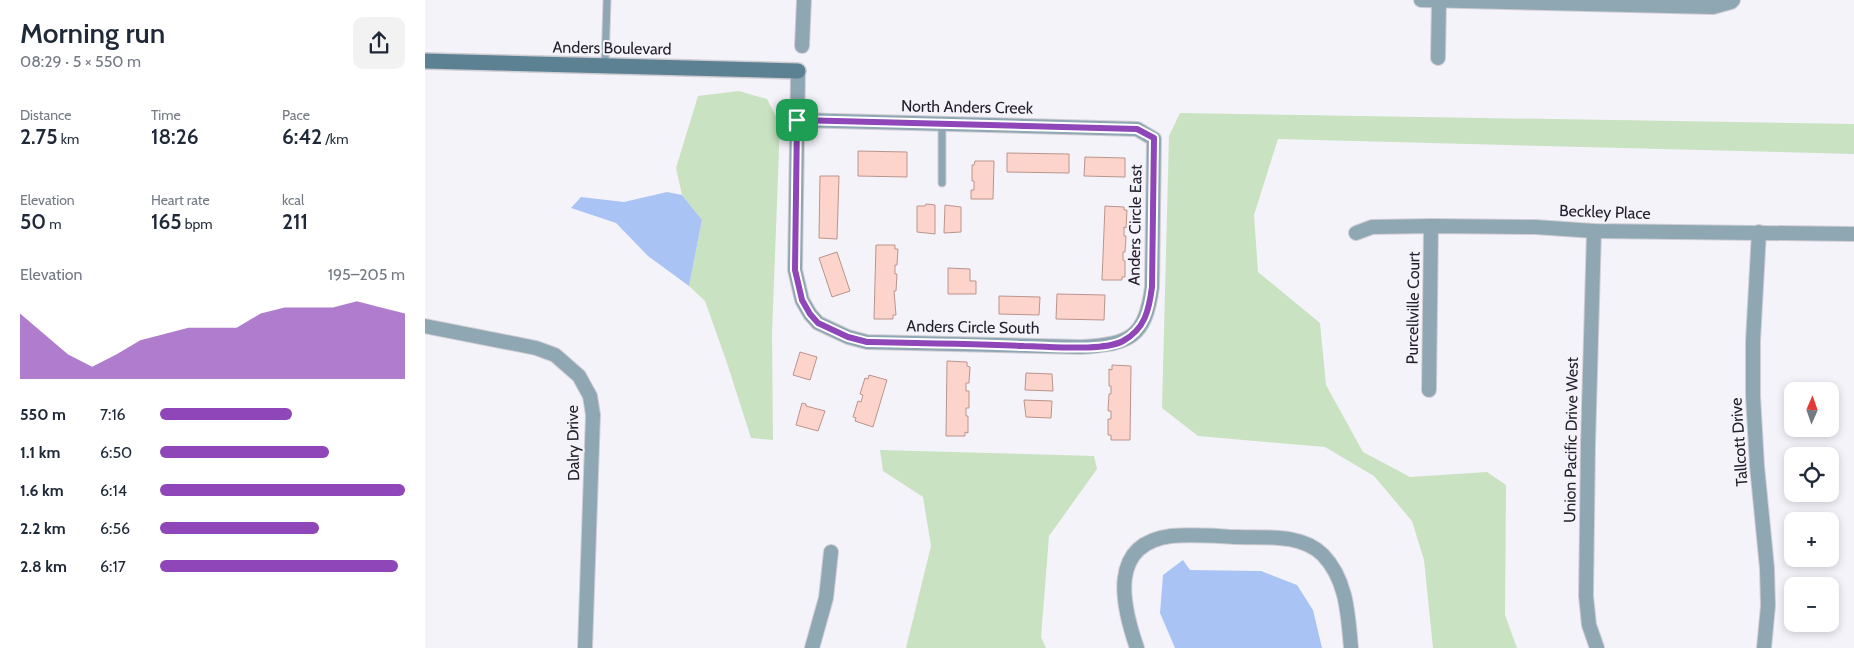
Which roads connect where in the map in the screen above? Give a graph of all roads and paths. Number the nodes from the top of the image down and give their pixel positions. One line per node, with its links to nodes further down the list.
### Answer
1 (607, 0): 9 (lane)
2 (804, 0): 6 (street)
3 (1421, 0): 4 (street)
4 (1439, 0): 5 (street); 7 (street)
5 (1733, 0)
6 (802, 46)
7 (1438, 58)
8 (425, 61): 9 (street, Anders Boulevard)
9 (605, 66): 10 (street, Anders Boulevard)
10 (799, 71): 11 (street)
11 (797, 120): 12 (street, North Anders Creek); 21 (street, Anders Circle South)
12 (942, 124): 13 (street, North Anders Creek); 14 (lane)
13 (1137, 129): 21 (street, Anders Circle East)
14 (942, 182)
15 (1431, 226): 16 (street, Beckley Place); 18 (street, Beckley Place); 22 (street, Purcellville Court)
16 (1594, 231): 17 (street, Beckley Place); 28 (street, Union Pacific Drive West)
17 (1759, 232): 19 (street, Beckley Place); 29 (street, Tallcott Drive)
18 (1356, 233)
19 (1854, 234)
20 (425, 326): 24 (street, Dalry Drive)
21 (1138, 329)
22 (1429, 390)
23 (831, 552): 25 (street)
24 (585, 648)
25 (812, 648)
26 (1137, 648): 27 (street)
27 (1351, 648)
28 (1597, 648)
29 (1764, 648)

